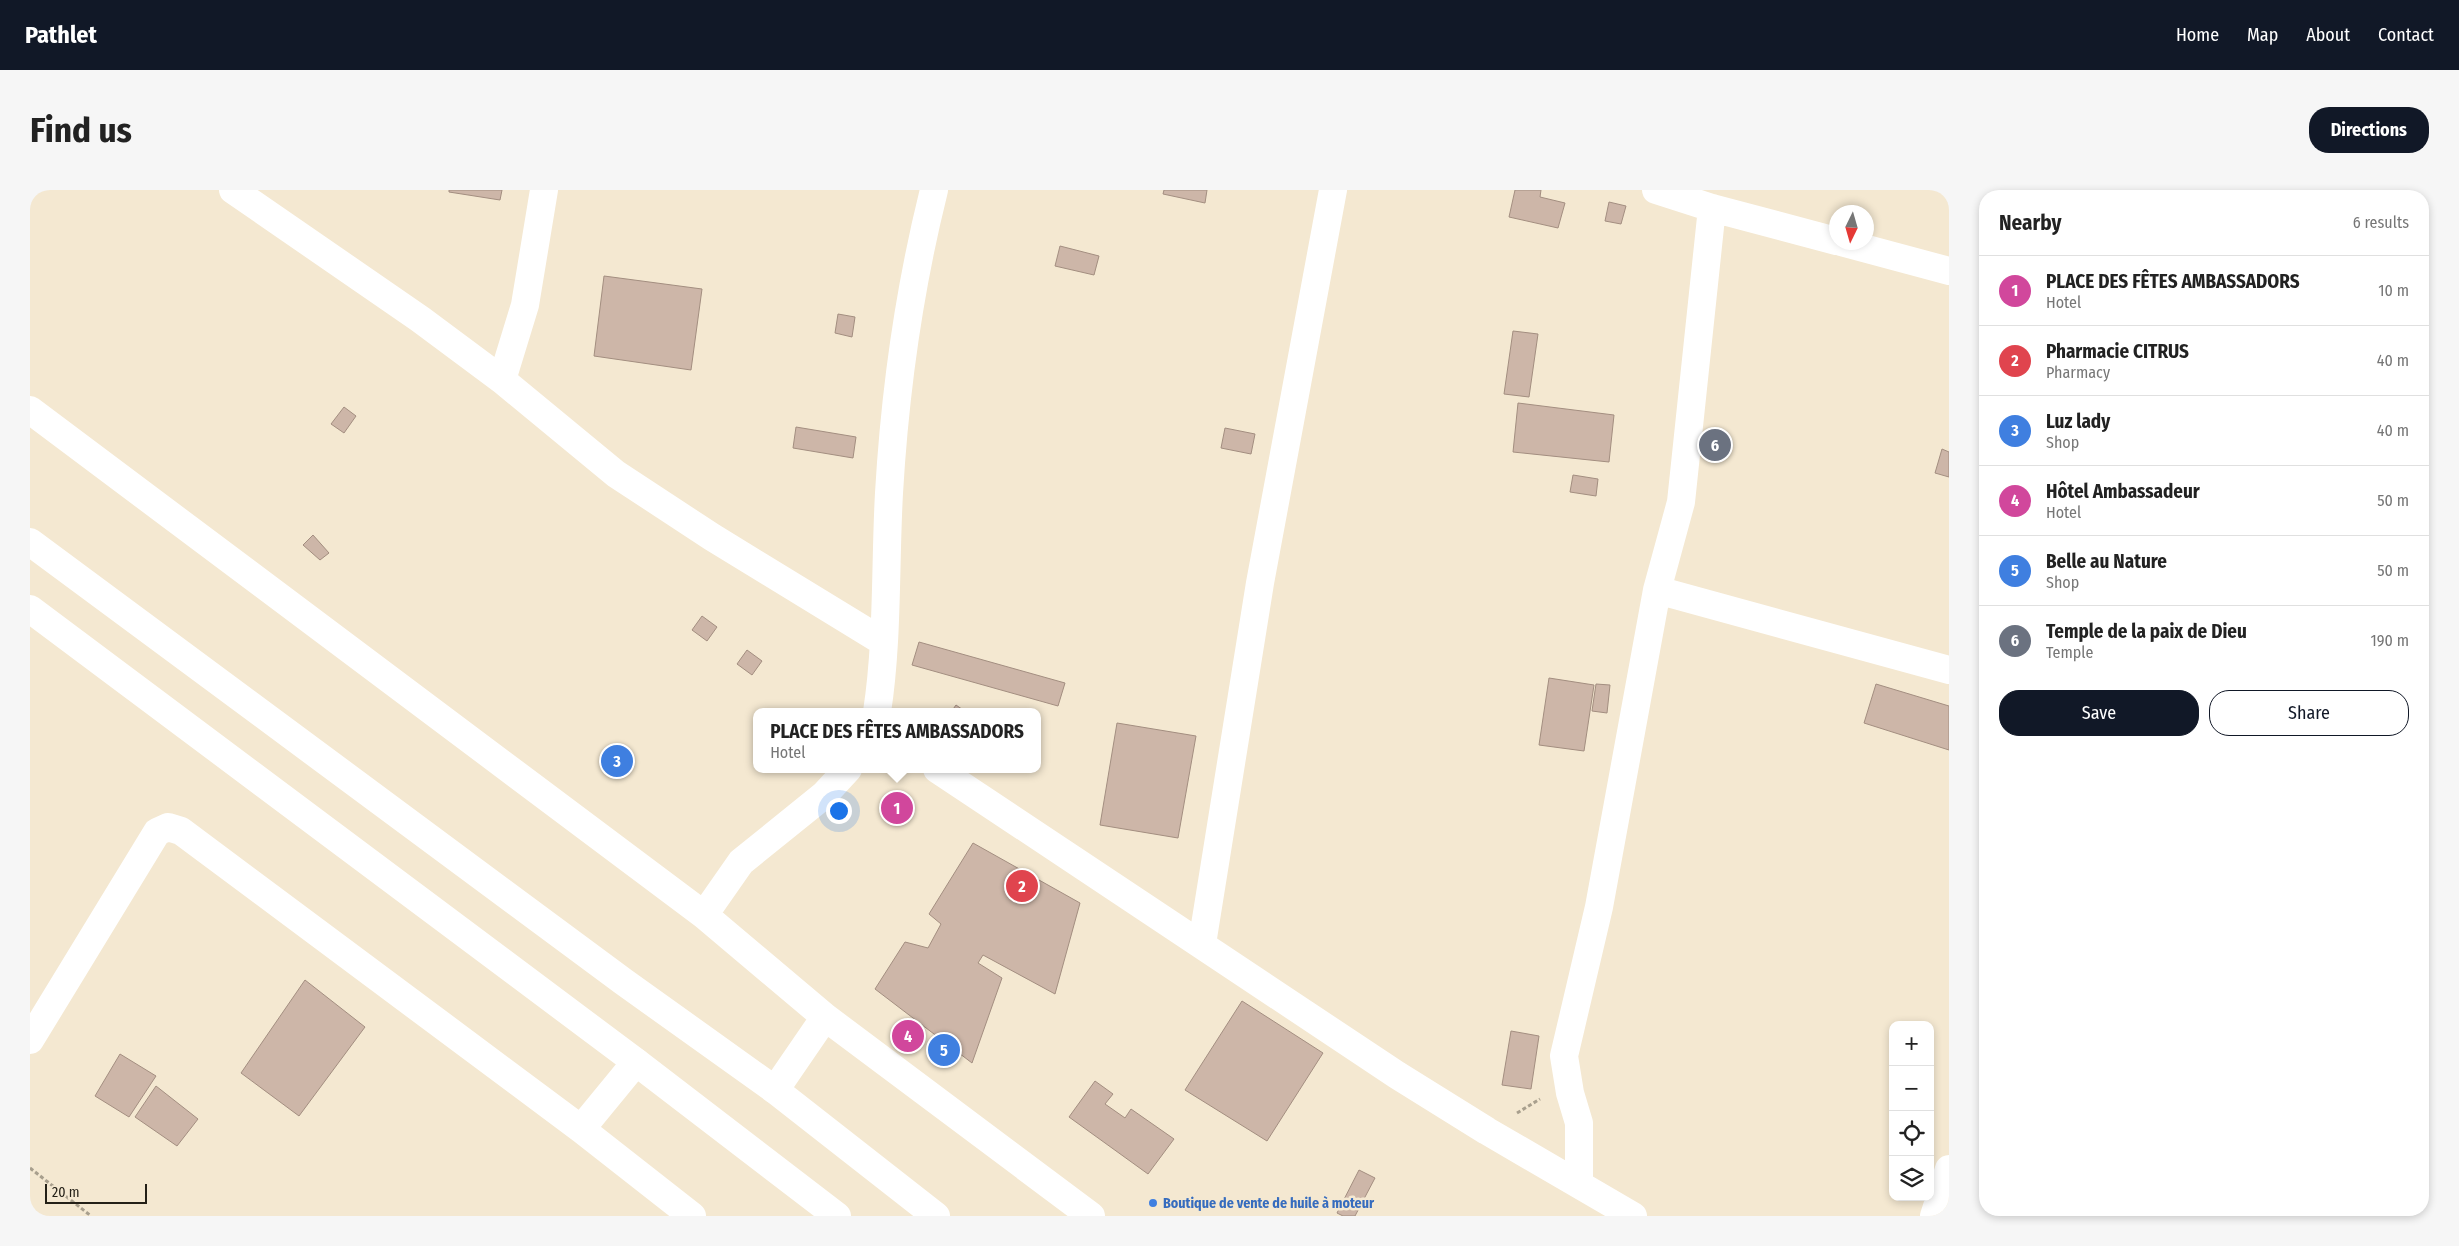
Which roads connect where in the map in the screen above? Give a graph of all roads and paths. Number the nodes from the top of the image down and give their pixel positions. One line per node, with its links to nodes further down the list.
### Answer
1 (233, 190): 10 (street)
2 (544, 190): 10 (street)
3 (934, 190): 15 (street)
4 (1333, 190): 21 (street)
5 (1656, 190): 6 (street)
6 (1712, 208): 7 (street); 13 (street)
7 (1829, 239)
8 (1871, 250): 9 (street)
9 (1949, 271)
10 (502, 380): 15 (street)
11 (30, 410): 20 (street)
12 (30, 542): 26 (street)
13 (1657, 590): 16 (street); 24 (street)
14 (30, 609): 25 (street)
15 (882, 641): 17 (street)
16 (1949, 670)
17 (879, 708)
18 (844, 773): 20 (street)
19 (943, 773): 21 (street)
20 (704, 915): 22 (street)
21 (1202, 944): 28 (street)
22 (825, 1017): 26 (street); 36 (street)
23 (30, 1040): 27 (street)
24 (1564, 1056): 28 (path); 31 (street)
25 (636, 1062): 27 (street); 34 (street)
26 (775, 1090): 35 (street)
27 (581, 1129): 33 (street)
28 (1487, 1131): 31 (street)
29 (30, 1168): 32 (path)
30 (1949, 1169): 38 (street)
31 (1579, 1183): 37 (street)
32 (91, 1216)
33 (692, 1216)
34 (837, 1216)
35 (936, 1216)
36 (1092, 1216)
37 (1633, 1216)
38 (1934, 1216)

